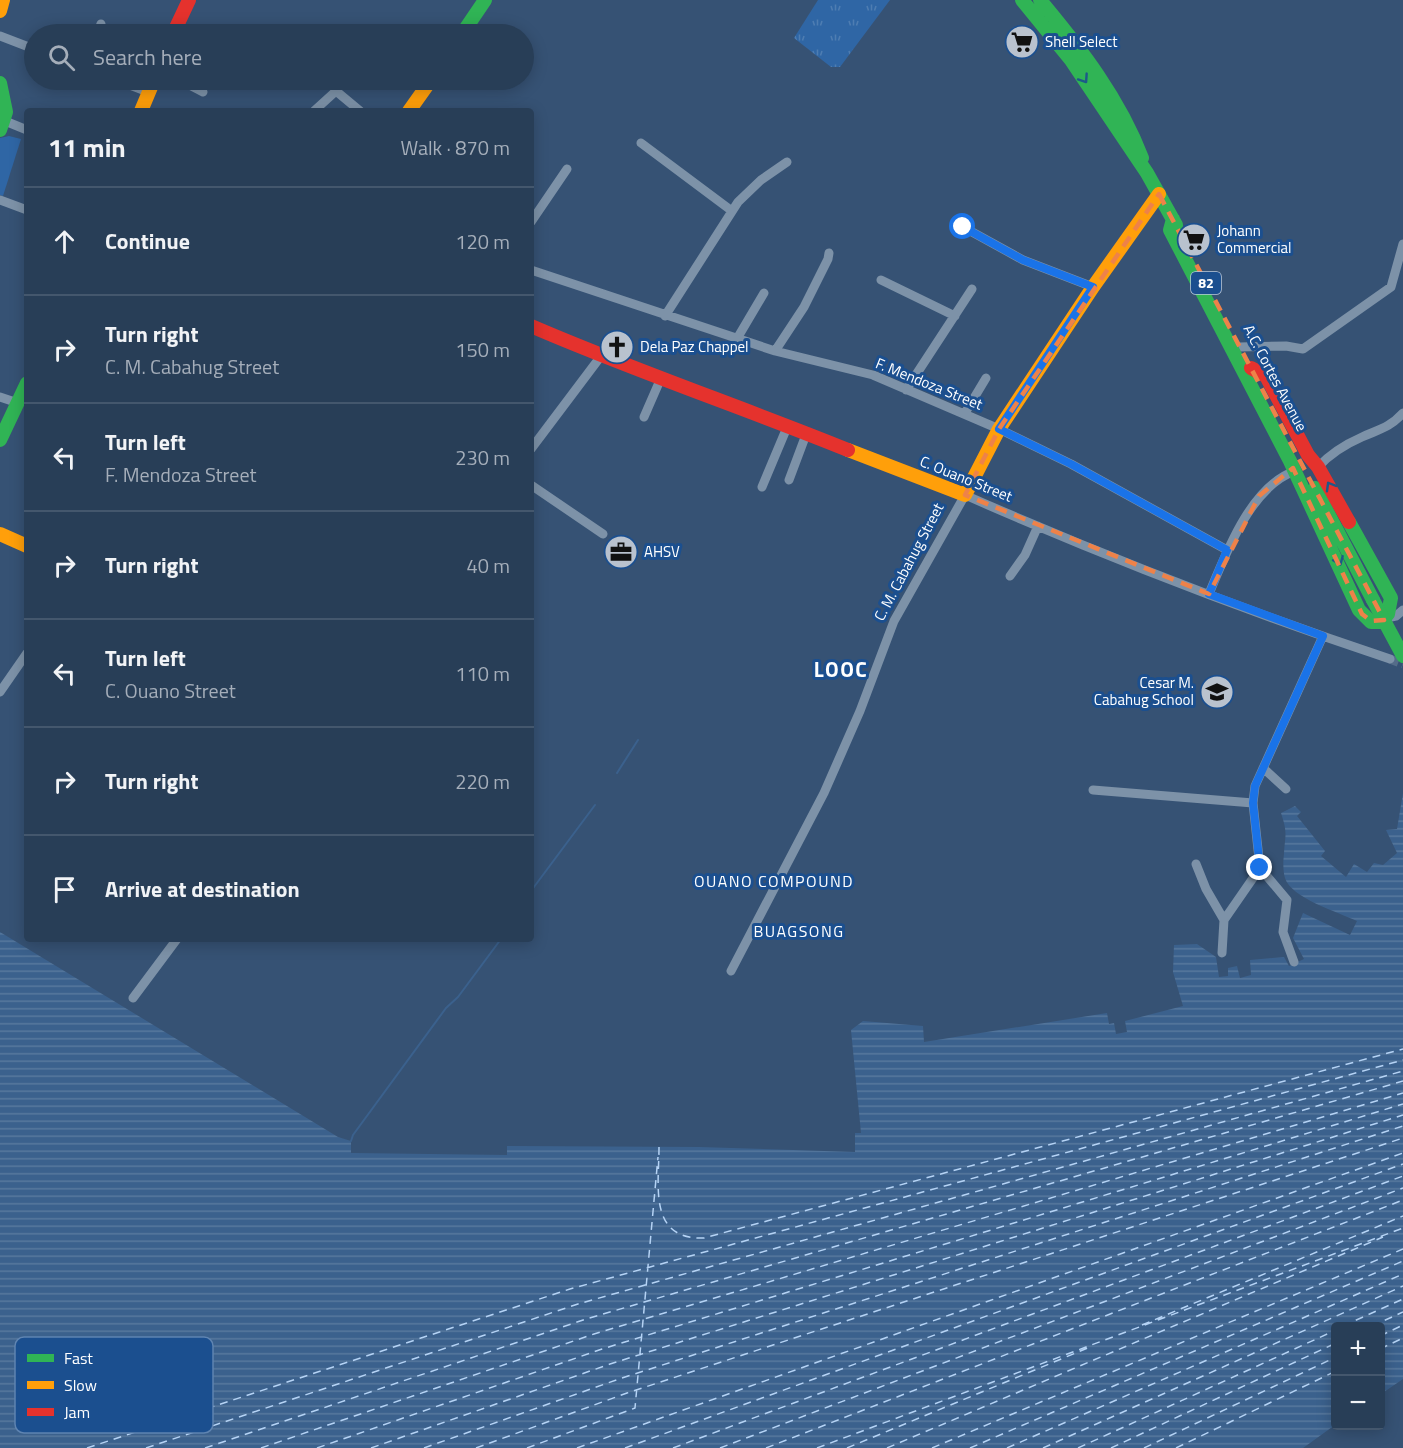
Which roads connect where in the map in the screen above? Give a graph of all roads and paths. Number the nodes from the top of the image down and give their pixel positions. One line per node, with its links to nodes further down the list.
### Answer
1 (189, 0): 5 (main road)
2 (485, 0): 6 (main road)
3 (1022, 0): 24 (main road, A.C. Cortes Avenue / 82, one-way to 24)
4 (1040, 0): 24 (main road, A.C. Cortes Avenue / 82)
5 (178, 24)
6 (469, 24)
7 (0, 36): 8 (street)
8 (24, 45)
9 (0, 83): 14 (main road)
10 (149, 90): 15 (main road)
11 (199, 90): 13 (street)
12 (425, 90): 18 (main road)
13 (203, 92)
14 (2, 99): 19 (main road)
15 (142, 108)
16 (317, 108): 17 (street)
17 (356, 108)
18 (414, 108)
19 (2, 124): 20 (street)
20 (24, 129)
21 (641, 143): 27 (street)
22 (787, 162): 27 (street)
23 (567, 169): 29 (street)
24 (1147, 173): 25 (main road, A.C. Cortes Avenue / 82)
25 (1159, 194): 30 (main road, A.C. Cortes Avenue / 82); 36 (main road, C. M. Cabahug Street)
26 (0, 200): 28 (street)
27 (734, 207): 39 (street)
28 (24, 209)
29 (534, 218)
30 (1173, 219): 43 (main road, A.C. Cortes Avenue / 82); 62 (main road)
31 (963, 227): 36 (street)
32 (1403, 244): 43 (street)
33 (829, 253): 44 (street)
34 (534, 271): 39 (street, F. Mendoza Street)
35 (881, 279): 40 (street)
36 (1093, 287): 57 (main road, C. M. Cabahug Street)
37 (972, 289): 40 (street)
38 (764, 293): 42 (street)
39 (665, 315): 42 (street, F. Mendoza Street)
40 (955, 316): 50 (street)
41 (534, 327): 45 (main road, C. Ouano Street)
42 (738, 338): 44 (street, F. Mendoza Street)
43 (1239, 347): 46 (main road, A.C. Cortes Avenue / 82)
44 (775, 351): 50 (street, F. Mendoza Street)
45 (601, 356): 47 (main road, C. Ouano Street); 60 (street)
46 (1251, 368): 61 (main road); 79 (main road, A.C. Cortes Avenue / 82, bridge)
47 (661, 378): 55 (street); 56 (main road, C. Ouano Street)
48 (986, 378): 53 (street)
49 (24, 390): 52 (main road)
50 (906, 390): 53 (street, F. Mendoza Street)
51 (0, 397): 52 (street)
52 (18, 403): 59 (main road)
53 (965, 413): 57 (street, F. Mendoza Street)
54 (1403, 413): 61 (street)
55 (644, 417)
56 (788, 425): 58 (main road, C. Ouano Street); 65 (street)
57 (999, 429): 66 (main road, C. M. Cabahug Street); 71 (street, F. Mendoza Street)
58 (807, 432): 63 (street); 66 (main road, C. Ouano Street)
59 (0, 440)
60 (534, 445)
61 (1323, 462): 75 (main road, one-way to 61)
62 (1295, 471): 71 (street); 75 (main road, one-way to 75)
63 (789, 480)
64 (534, 487): 69 (street)
65 (762, 487)
66 (965, 495): 67 (street, C. Ouano Street); 91 (street, C. M. Cabahug Street)
67 (1038, 526): 72 (street); 73 (street, C. Ouano Street)
68 (0, 534): 70 (main road)
69 (603, 534)
70 (24, 545)
71 (1227, 550): 73 (street)
72 (1010, 576)
73 (1209, 594): 77 (street, C. Ouano Street)
74 (1403, 610): 75 (street)
75 (1389, 618): 76 (street)
76 (1398, 627)
77 (1323, 636): 79 (street, C. Ouano Street); 81 (street)
78 (24, 657): 80 (street)
79 (1396, 657)
80 (0, 692)
81 (1263, 768): 82 (street); 84 (street)
82 (1286, 789)
83 (1094, 790): 84 (street)
84 (1253, 803): 86 (street)
85 (1196, 864): 87 (street)
86 (1260, 868): 87 (street); 90 (street)
87 (1224, 920): 89 (street)
88 (175, 942): 92 (street)
89 (1222, 953)
90 (1294, 962)
91 (731, 970)
92 (133, 998)

